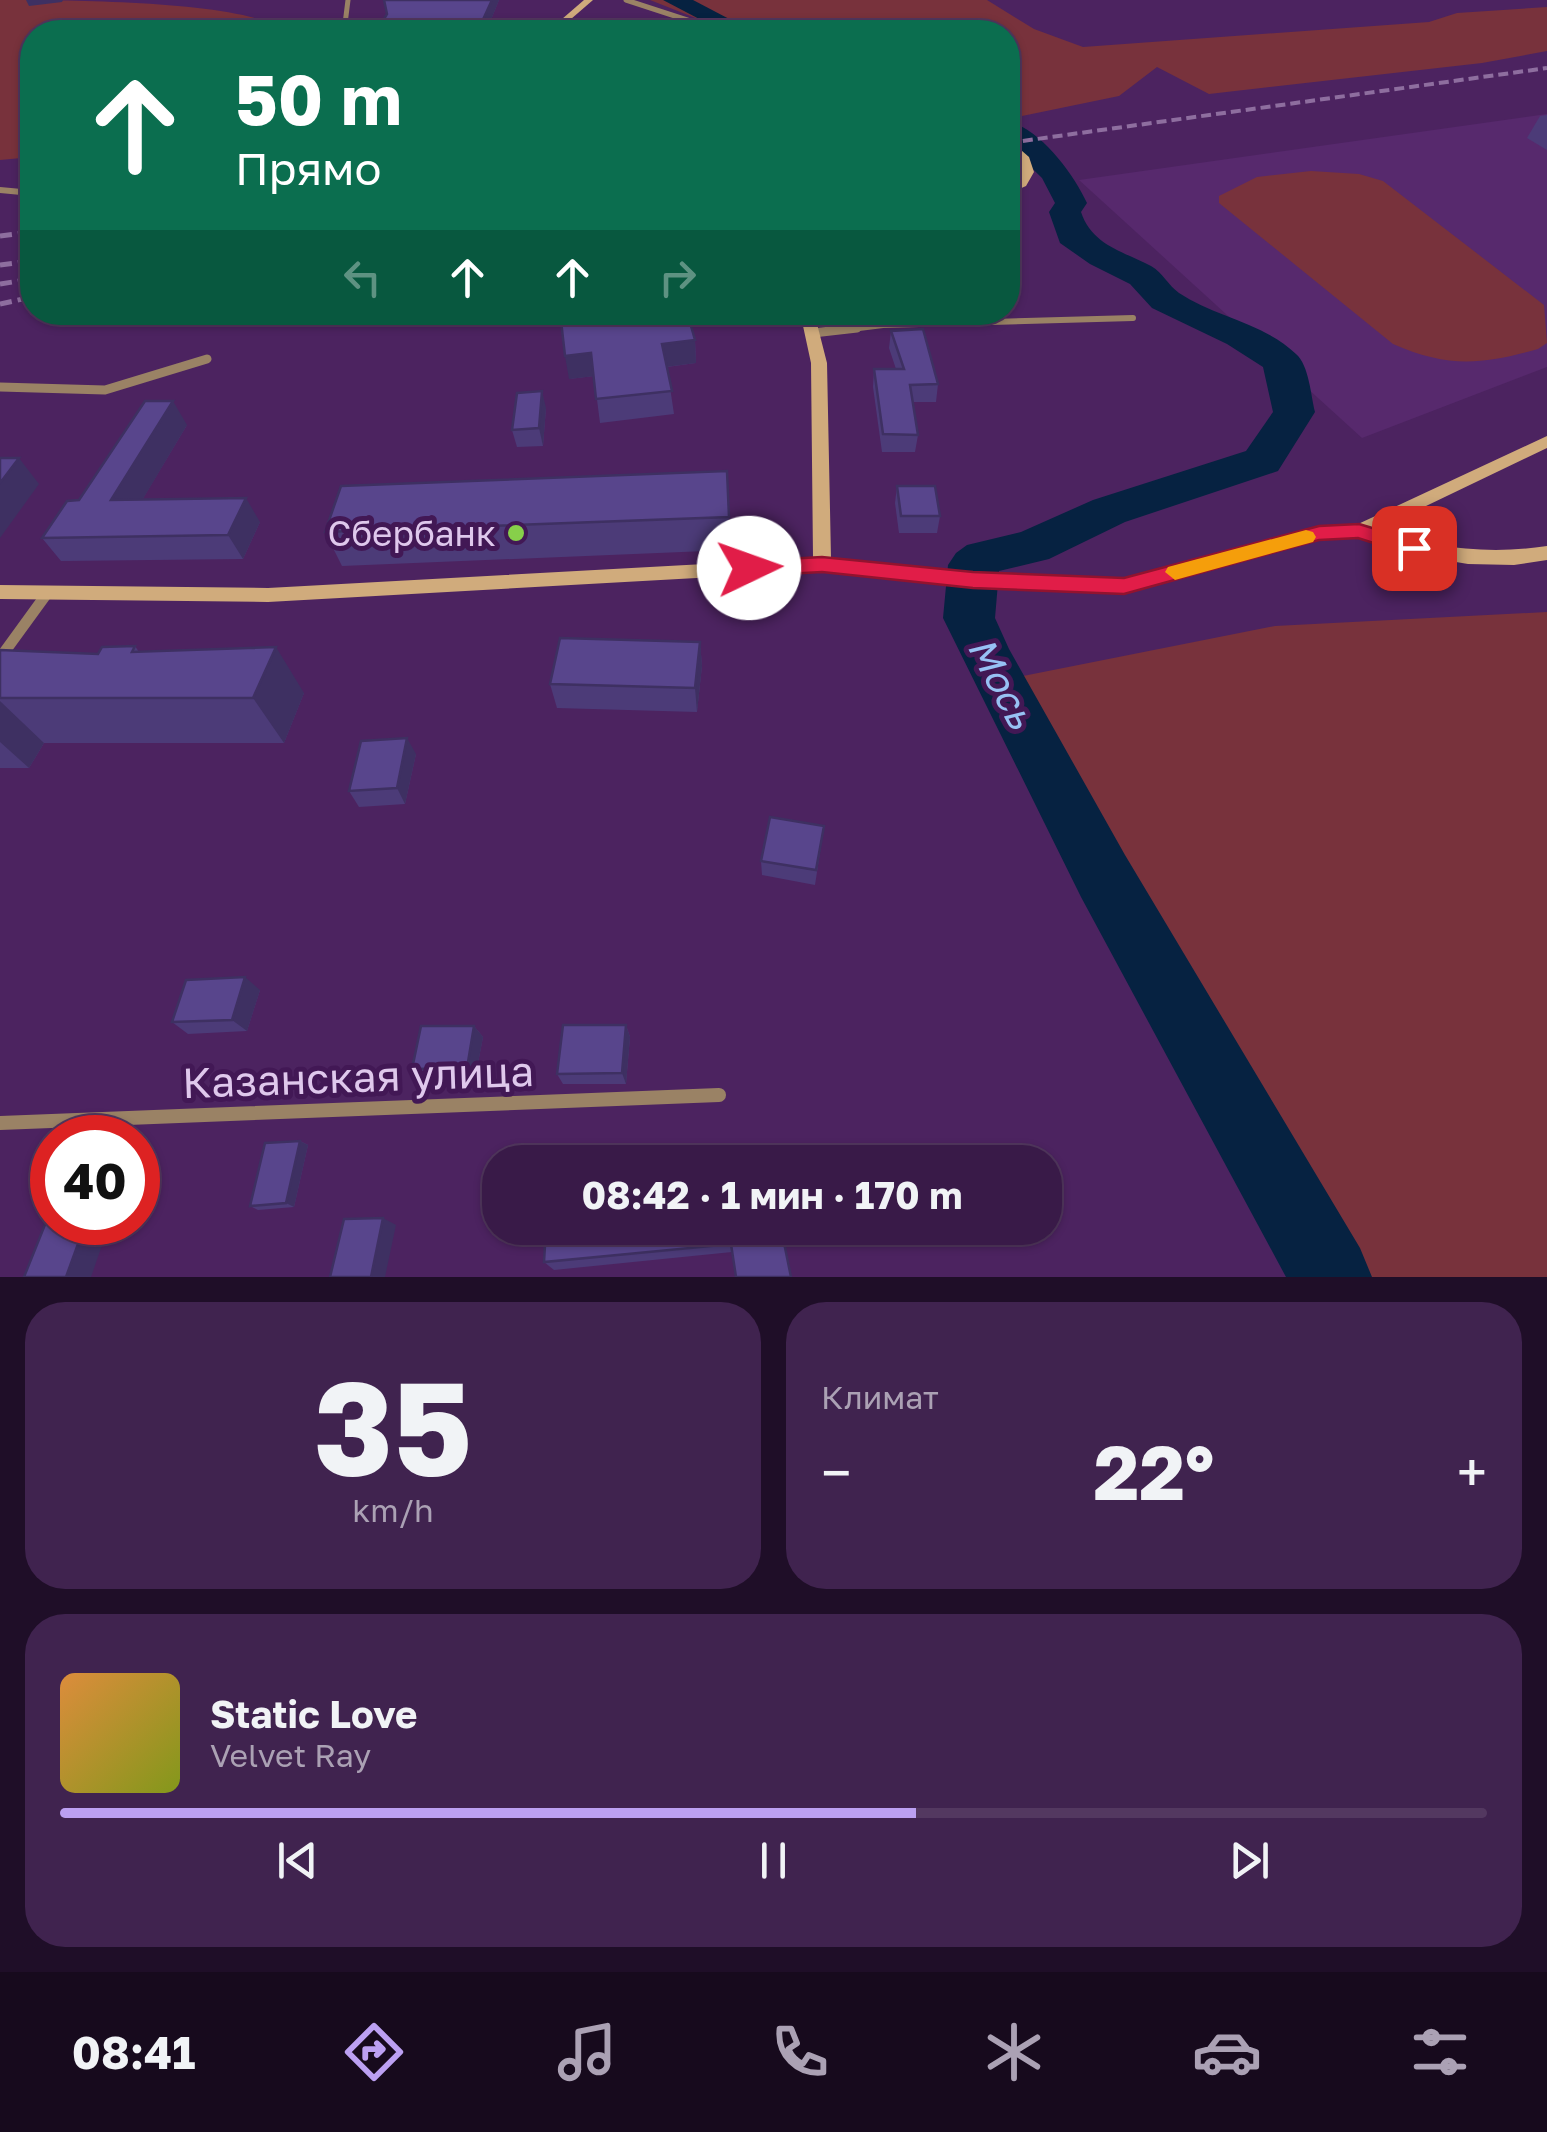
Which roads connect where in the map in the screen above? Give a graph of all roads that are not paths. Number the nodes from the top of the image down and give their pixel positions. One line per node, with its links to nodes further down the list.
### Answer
1 (589, 0): 3 (street)
2 (626, 0): 4 (street)
3 (565, 20)
4 (687, 20)
5 (1020, 154): 6 (street)
6 (1020, 182)
7 (20, 189): 9 (street)
8 (0, 190): 9 (street)
9 (14, 192): 10 (street)
10 (20, 192)
11 (1133, 318): 12 (street)
12 (1020, 321)
13 (812, 325): 15 (street)
14 (874, 325): 15 (street)
15 (814, 332): 21 (street)
16 (207, 359): 17 (street)
17 (0, 387)
18 (1547, 441): 19 (street)
19 (1359, 531): 20 (street); 21 (street)
20 (1547, 553)
21 (822, 564): 23 (street)
22 (0, 592): 23 (street)
23 (48, 592): 24 (street)
24 (0, 658)
25 (720, 1095): 26 (street, Казанская улица)
26 (0, 1123)

